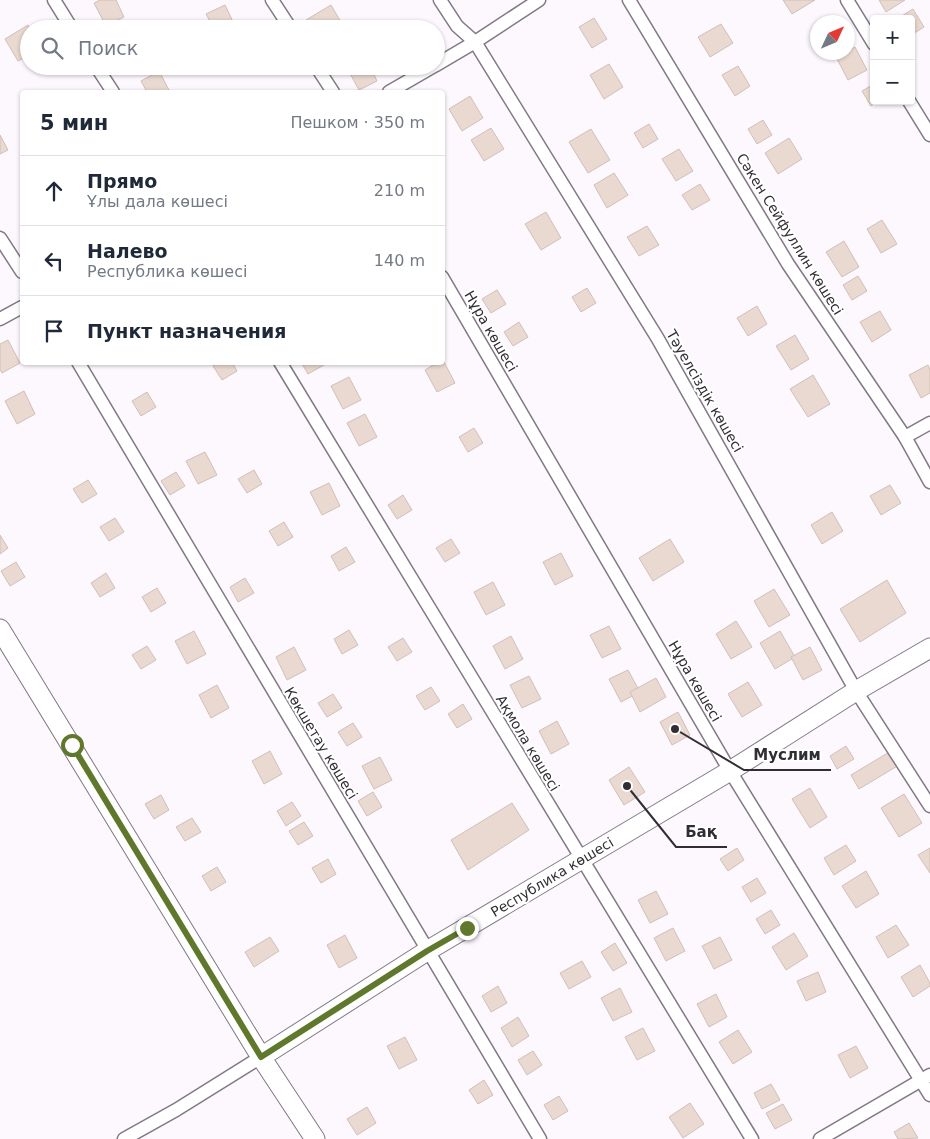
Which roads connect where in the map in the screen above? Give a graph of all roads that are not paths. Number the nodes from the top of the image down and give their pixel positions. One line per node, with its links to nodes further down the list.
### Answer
1 (54, 0): 7 (street)
2 (272, 0): 8 (street)
3 (440, 0): 10 (street, Тәуелсіздік көшесі)
4 (539, 0): 10 (street)
5 (629, 0): 28 (street, Сәкен Сейфуллин көшесі)
6 (847, 0): 9 (street)
7 (66, 20)
8 (285, 20)
9 (870, 37)
10 (474, 42): 11 (street); 32 (street, Тәуелсіздік көшесі)
11 (445, 60)
12 (102, 75): 15 (street)
13 (322, 75): 16 (street)
14 (419, 75): 17 (street)
15 (112, 90)
16 (332, 90)
17 (393, 90)
18 (911, 105): 19 (street)
19 (930, 135)
20 (0, 238): 21 (street)
21 (20, 269)
22 (445, 282): 33 (street, Нұра көшесі)
23 (20, 308): 24 (street)
24 (0, 320)
25 (80, 365): 36 (street, Көкшетау көшесі)
26 (282, 365): 35 (street, Ақмола көшесі)
27 (930, 423): 28 (street)
28 (905, 437): 29 (street, Сәкен Сейфуллин көшесі)
29 (930, 482)
30 (0, 629): 37 (street)
31 (930, 648): 32 (street, Республика көшесі)
32 (856, 691): 33 (street, Республика көшесі); 34 (street, Тәуелсіздік көшесі)
33 (730, 771): 35 (street, Республика көшесі); 38 (street, Нұра көшесі)
34 (930, 806)
35 (581, 860): 36 (street, Республика көшесі); 43 (street, Ақмола көшесі)
36 (427, 951): 37 (street, Республика көшесі); 42 (street, Көкшетау көшесі)
37 (261, 1057): 40 (street, Республика көшесі); 41 (street)
38 (925, 1078): 39 (street, Нұра көшесі); 44 (street)
39 (930, 1095)
40 (124, 1139)
41 (315, 1139)
42 (540, 1139)
43 (752, 1139)
44 (820, 1139)

